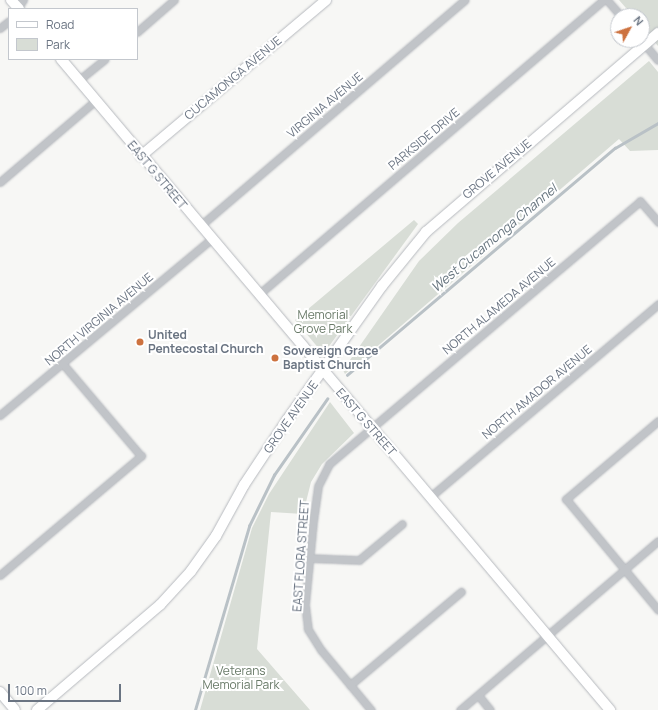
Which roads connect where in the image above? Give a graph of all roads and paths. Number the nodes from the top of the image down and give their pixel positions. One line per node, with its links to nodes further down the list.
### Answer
1 (11, 0): 6 (street)
2 (174, 0): 10 (street)
3 (326, 0): 18 (street, CUCAMONGA AVENUE)
4 (465, 0): 21 (street, VIRGINIA AVENUE)
5 (606, 0): 7 (street); 23 (street, PARKSIDE DRIVE)
6 (19, 7)
7 (614, 8)
8 (8, 22): 9 (street)
9 (0, 28)
10 (138, 31)
11 (636, 48): 26 (street, GROVE AVENUE)
12 (648, 48): 15 (street)
13 (62, 60): 16 (street, EAST G STREET)
14 (104, 60): 16 (street)
15 (658, 60)
16 (79, 80): 17 (street, EAST G STREET)
17 (95, 101): 18 (street, EAST G STREET); 19 (street)
18 (141, 156): 21 (street, EAST G STREET)
19 (0, 182)
20 (658, 222): 29 (street, NORTH ALAMEDA AVENUE)
21 (200, 226): 22 (street, EAST G STREET)
22 (211, 239): 23 (street, EAST G STREET); 25 (street, NORTH VIRGINIA AVENUE)
23 (258, 294): 26 (street, EAST G STREET)
24 (658, 304): 30 (street, NORTH AMADOR AVENUE)
25 (63, 364): 27 (street, NORTH VIRGINIA AVENUE); 35 (street)
26 (323, 371): 29 (street, EAST G STREET); 43 (street, GROVE AVENUE)
27 (0, 415)
28 (658, 421): 34 (street)
29 (372, 428): 30 (street, EAST G STREET); 33 (street, EAST FLORA STREET)
30 (430, 497): 38 (street, EAST G STREET)
31 (402, 524): 33 (street)
32 (658, 542): 34 (street)
33 (309, 558): 39 (street, EAST FLORA STREET)
34 (625, 570): 37 (street); 38 (street)
35 (0, 575)
36 (461, 592): 39 (street)
37 (658, 610)
38 (547, 636): 41 (street); 47 (street, EAST G STREET)
39 (350, 685): 44 (street, EAST FLORA STREET)
40 (0, 692): 42 (street)
41 (478, 695): 45 (street); 46 (street)
42 (15, 710)
43 (38, 710)
44 (371, 710)
45 (460, 710)
46 (490, 710)
47 (610, 710)

